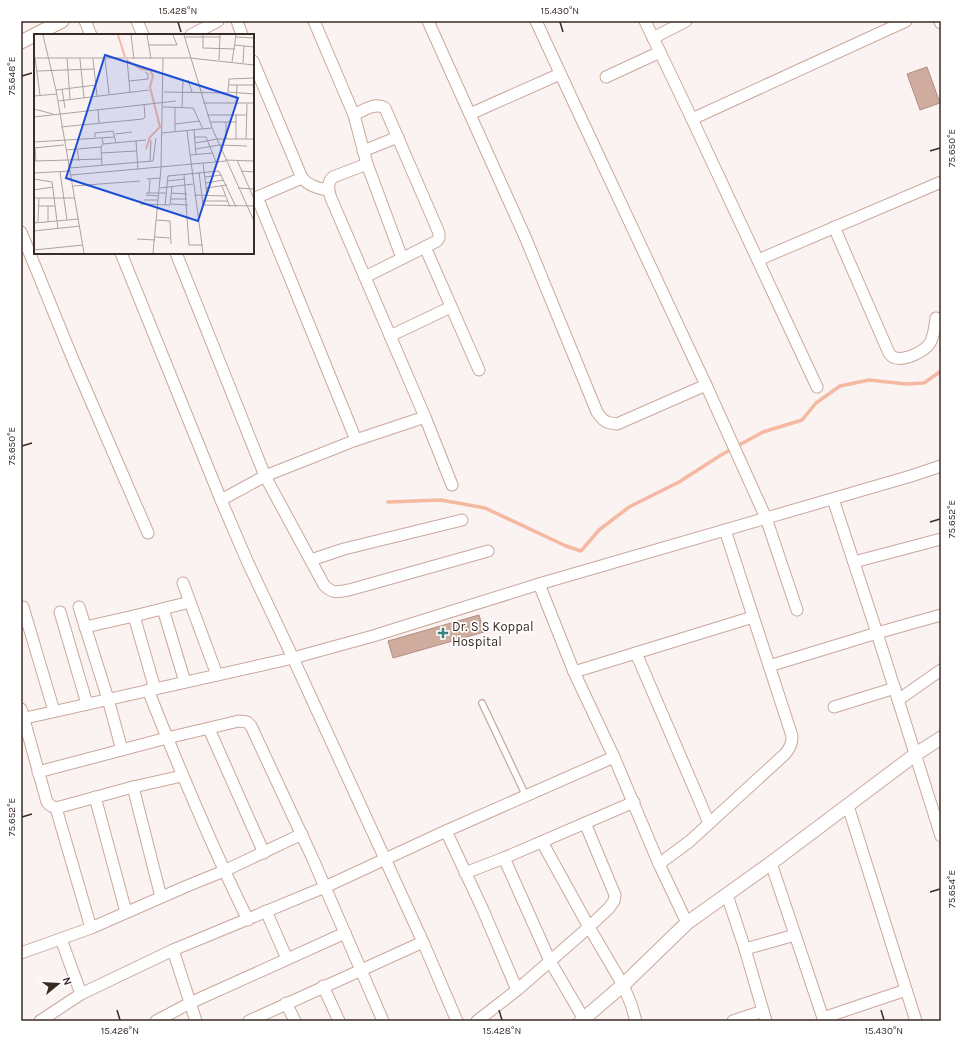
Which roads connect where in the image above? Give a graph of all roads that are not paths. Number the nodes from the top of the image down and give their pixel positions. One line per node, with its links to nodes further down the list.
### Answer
1 (62, 21): 12 (street)
2 (85, 21): 13 (street)
3 (137, 21): 14 (street)
4 (218, 21): 15 (street)
5 (236, 21): 16 (street)
6 (314, 21): 24 (street)
7 (428, 21): 25 (street)
8 (536, 21): 22 (street)
9 (645, 21): 18 (street)
10 (686, 21): 18 (street)
11 (906, 21): 26 (street)
12 (41, 34)
13 (91, 34)
14 (143, 34)
15 (193, 34)
16 (242, 34)
17 (34, 38): 19 (street)
18 (653, 38): 20 (street)
19 (21, 42)
20 (660, 52): 23 (street); 26 (street)
21 (254, 63): 30 (street)
22 (560, 74): 25 (street); 46 (street)
23 (606, 77)
24 (354, 114): 27 (street); 28 (street)
25 (470, 114): 46 (street)
26 (692, 119): 40 (street)
27 (398, 137): 28 (street); 36 (street)
28 (363, 151): 29 (street)
29 (367, 164): 32 (street); 39 (street)
30 (302, 178): 32 (street); 33 (street)
31 (941, 182): 34 (street)
32 (329, 190): 41 (street)
33 (255, 198): 49 (street)
34 (834, 227): 40 (street); 43 (street)
35 (21, 232): 58 (street)
36 (424, 247): 39 (street); 42 (street)
37 (122, 254): 54 (street)
38 (176, 254): 51 (street)
39 (402, 258): 41 (street)
40 (758, 260): 47 (street)
41 (365, 276): 44 (street)
42 (451, 307): 44 (street); 45 (street)
43 (936, 318)
44 (390, 336): 48 (street)
45 (479, 370)
46 (706, 385): 55 (street)
47 (817, 387)
48 (425, 417): 49 (street); 52 (street)
49 (356, 440): 51 (street)
50 (941, 466): 53 (street)
51 (265, 476): 54 (street); 61 (street)
52 (452, 486)
53 (832, 499): 55 (street); 62 (street)
54 (222, 500): 77 (street)
55 (766, 518): 57 (street); 69 (street)
56 (462, 520): 61 (street)
57 (725, 530): 64 (street); 73 (street)
58 (148, 533)
59 (941, 539): 62 (street)
60 (488, 551): 61 (street)
61 (311, 560)
62 (854, 562): 75 (street)
63 (184, 583): 65 (street)
64 (539, 584): 77 (street); 80 (street)
65 (190, 602): 68 (street); 81 (street)
66 (23, 607): 90 (street)
67 (79, 607): 74 (street)
68 (163, 609): 72 (street); 82 (street)
69 (797, 610)
70 (60, 612): 88 (street)
71 (941, 615): 75 (street)
72 (134, 616): 74 (street); 84 (street)
73 (753, 617): 76 (street); 78 (street)
74 (85, 626): 85 (street)
75 (877, 633): 78 (street); 83 (street)
76 (636, 653): 80 (street); 107 (street)
77 (293, 658): 81 (street); 114 (street)
78 (769, 666): 107 (street)
79 (941, 670): 86 (street)
80 (574, 672): 97 (street)
81 (216, 675): 82 (street)
82 (185, 682): 84 (street)
83 (894, 688): 86 (street); 89 (street)
84 (152, 690): 85 (street); 93 (street)
85 (108, 699): 88 (street); 95 (street)
86 (898, 700): 96 (street)
87 (482, 703): 102 (lane)
88 (87, 704): 90 (street)
89 (834, 706)
90 (54, 711): 91 (street)
91 (22, 715): 98 (street)
92 (209, 729): 93 (street); 109 (street); 112 (street)
93 (167, 738): 95 (street); 99 (street)
94 (941, 738): 96 (street)
95 (122, 750): 98 (street)
96 (916, 754): 104 (street); 110 (street)
97 (614, 757): 102 (street); 103 (street)
98 (38, 772): 105 (street)
99 (182, 776): 100 (street); 117 (street)
100 (133, 787): 101 (street); 121 (street)
101 (95, 796): 105 (street); 123 (street)
102 (526, 796): 108 (street)
103 (634, 802): 106 (street); 116 (street)
104 (848, 806): 115 (street); 141 (street)
105 (56, 808): 126 (street)
106 (585, 823): 111 (street); 127 (street)
107 (709, 823): 116 (street)
108 (446, 832): 114 (street); 118 (street)
109 (302, 834): 112 (street); 119 (street)
110 (941, 836)
111 (542, 842): 113 (street); 127 (street)
112 (264, 853): 117 (street)
113 (504, 858): 118 (street); 136 (street)
114 (385, 859): 119 (street); 131 (street)
115 (771, 863): 120 (street); 129 (street)
116 (660, 864): 125 (street)
117 (224, 872): 121 (street); 124 (street)
118 (465, 873): 140 (street)
119 (325, 887): 122 (street); 128 (street)
120 (727, 895): 125 (street); 132 (street)
121 (161, 897): 123 (street)
122 (266, 911): 124 (street); 135 (street)
123 (126, 912): 126 (street)
124 (248, 920): 133 (street)
125 (687, 923): 138 (street)
126 (91, 928): 130 (street)
127 (589, 928): 136 (street); 138 (street)
128 (345, 933): 135 (street); 137 (street)
129 (795, 935): 132 (street); 147 (street)
130 (61, 939): 134 (street); 142 (street)
131 (423, 942): 137 (street); 155 (street)
132 (745, 949): 145 (street)
133 (173, 950): 142 (street); 143 (street)
134 (21, 953)
135 (287, 959): 143 (street)
136 (550, 961): 140 (street); 146 (street)
137 (361, 969): 139 (street); 154 (street)
138 (623, 985): 146 (street); 157 (street)
139 (323, 986): 144 (street); 153 (street)
140 (517, 990): 156 (street)
141 (906, 990): 147 (street); 159 (street)
142 (81, 994): 148 (street)
143 (190, 1003): 149 (street); 150 (street)
144 (286, 1003): 151 (street); 152 (street)
145 (765, 1016): 158 (street)
146 (583, 1020)
147 (823, 1020)
148 (40, 1021)
149 (156, 1021)
150 (196, 1021)
151 (250, 1021)
152 (296, 1021)
153 (339, 1021)
154 (383, 1021)
155 (457, 1021)
156 (477, 1021)
157 (636, 1021)
158 (733, 1021)
159 (916, 1021)

